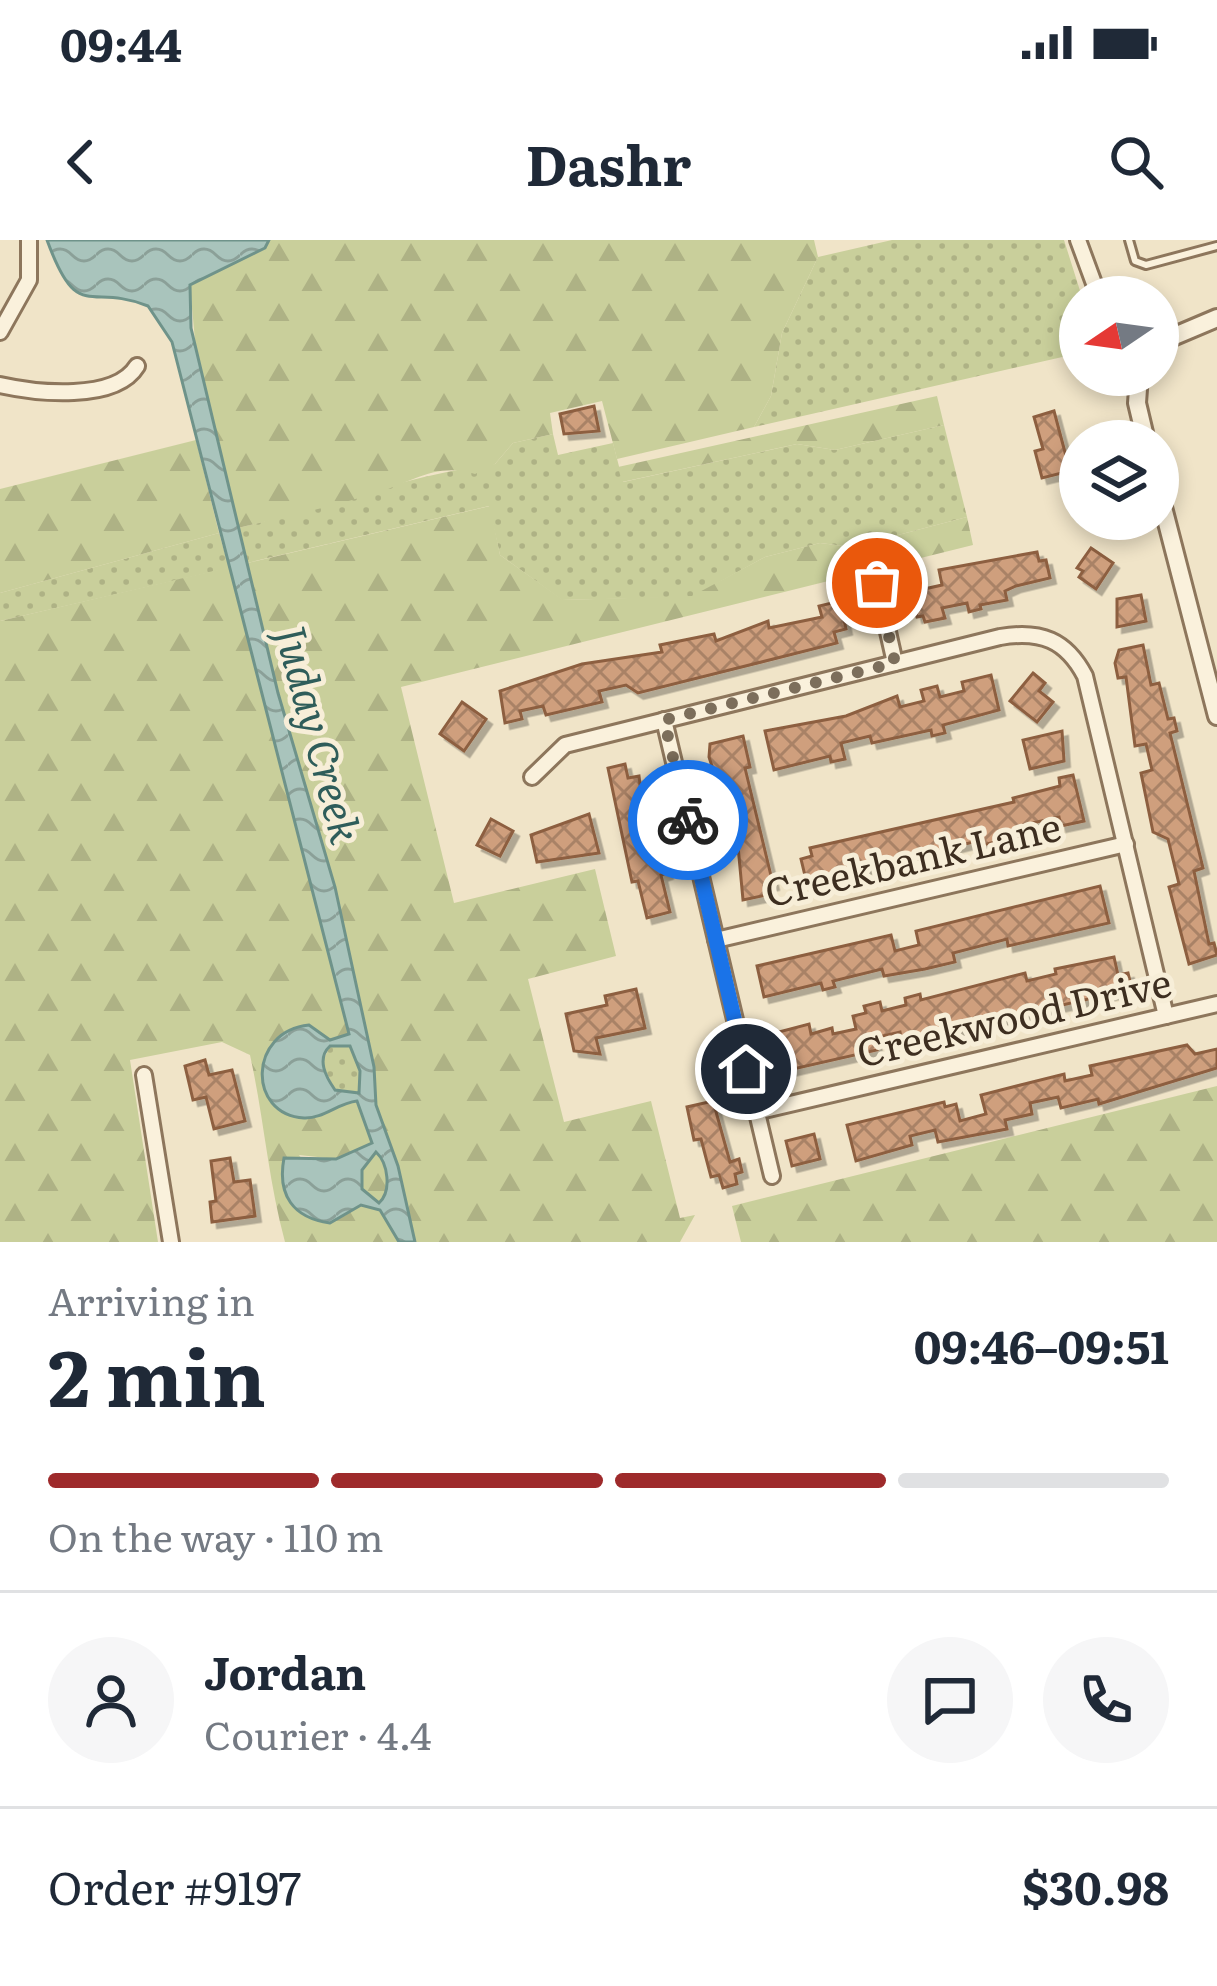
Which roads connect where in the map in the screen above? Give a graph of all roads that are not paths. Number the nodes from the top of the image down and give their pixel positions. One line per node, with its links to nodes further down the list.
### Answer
1 (29, 240): 8 (street)
2 (1078, 240): 5 (street)
3 (1129, 240): 4 (lane)
4 (1217, 247)
5 (1087, 276)
6 (1217, 318): 7 (street)
7 (1179, 331)
8 (0, 332)
9 (137, 366): 10 (street)
10 (0, 385)
11 (1171, 540): 14 (street)
12 (877, 583): 13 (street)
13 (895, 663): 15 (street); 17 (street)
14 (1217, 716)
15 (664, 720): 16 (street); 18 (street)
16 (532, 777)
17 (1126, 844): 18 (street, Creekbank Lane); 20 (street)
18 (716, 940): 22 (street)
19 (1217, 1004): 20 (street, Creekwood Drive)
20 (1166, 1016): 22 (street, Creekwood Drive)
21 (144, 1075): 24 (street)
22 (756, 1112): 23 (street)
23 (772, 1176)
24 (171, 1242)

